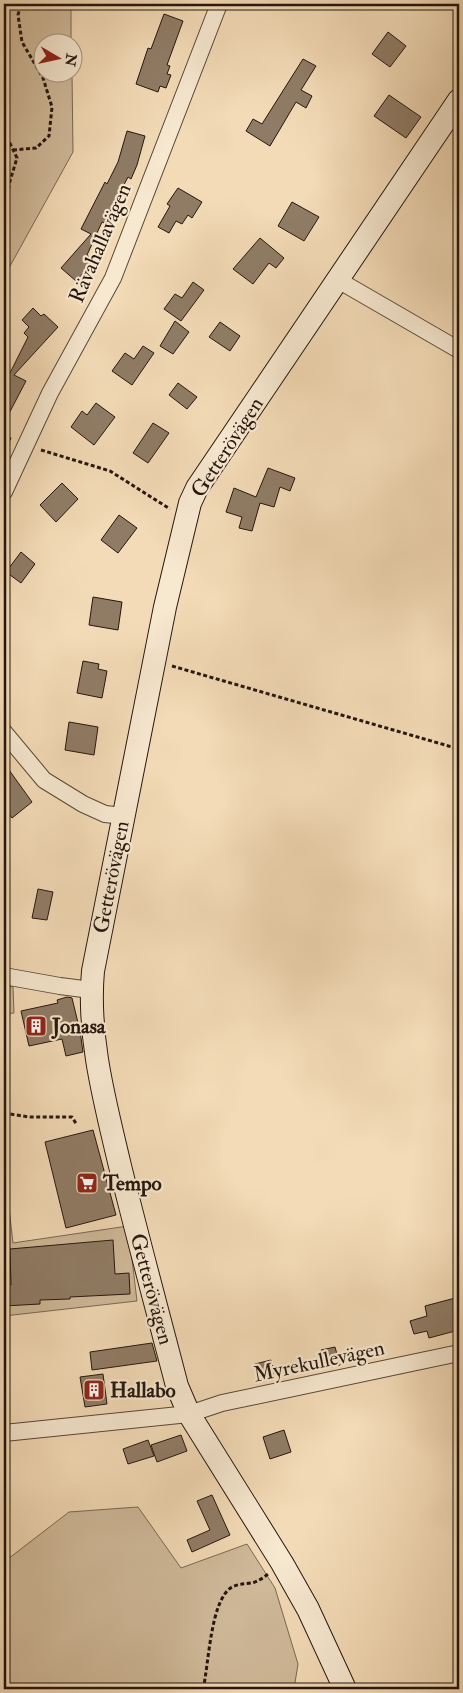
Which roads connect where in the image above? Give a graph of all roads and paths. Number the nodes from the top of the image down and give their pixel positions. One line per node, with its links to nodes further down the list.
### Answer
1 (21, 4): 5 (path)
2 (219, 4): 9 (street, Rävahallavägen)
3 (459, 100): 7 (street, Getterövägen)
4 (4, 131): 5 (path)
5 (14, 150): 6 (path)
6 (4, 212)
7 (338, 280): 8 (street); 11 (street, Getterövägen)
8 (459, 350)
9 (25, 445): 10 (street, Rävahallavägen); 11 (path)
10 (4, 492)
11 (185, 519): 12 (street, Getterövägen)
12 (154, 661): 14 (path); 15 (street, Getterövägen)
13 (4, 732): 15 (street)
14 (459, 750)
15 (124, 816): 17 (street, Getterövägen)
16 (4, 976): 17 (street)
17 (91, 990): 21 (street, Getterövägen)
18 (4, 1113): 19 (path)
19 (77, 1125)
20 (459, 1353): 21 (street, Myrekullevägen)
21 (189, 1414): 22 (street, Myrekullevägen); 23 (street, Getterövägen)
22 (4, 1433)
23 (282, 1563): 24 (path); 25 (street, Getterövägen)
24 (203, 1689)
25 (345, 1689)

